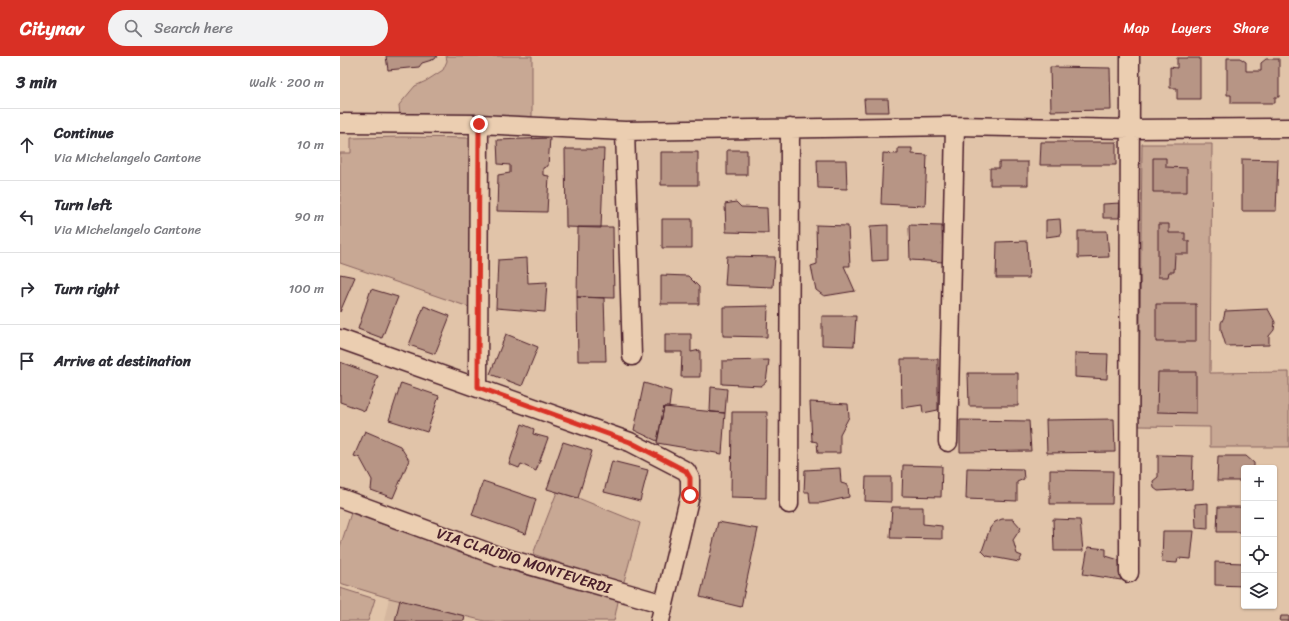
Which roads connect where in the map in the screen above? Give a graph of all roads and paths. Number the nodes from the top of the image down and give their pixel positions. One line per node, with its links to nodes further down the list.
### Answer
1 (1130, 56): 7 (street)
2 (340, 123): 3 (street)
3 (479, 124): 8 (street); 11 (street)
4 (955, 126): 5 (street); 7 (street); 12 (street)
5 (790, 128): 8 (street); 14 (street)
6 (1289, 128): 7 (street)
7 (1130, 129): 15 (street)
8 (625, 131): 10 (street)
9 (340, 339): 11 (street)
10 (632, 356)
11 (478, 387): 16 (street)
12 (948, 442)
13 (340, 498): 16 (street, VIA CLAUDIO MONTEVERDI)
14 (789, 504)
15 (1128, 573)
16 (662, 612)

